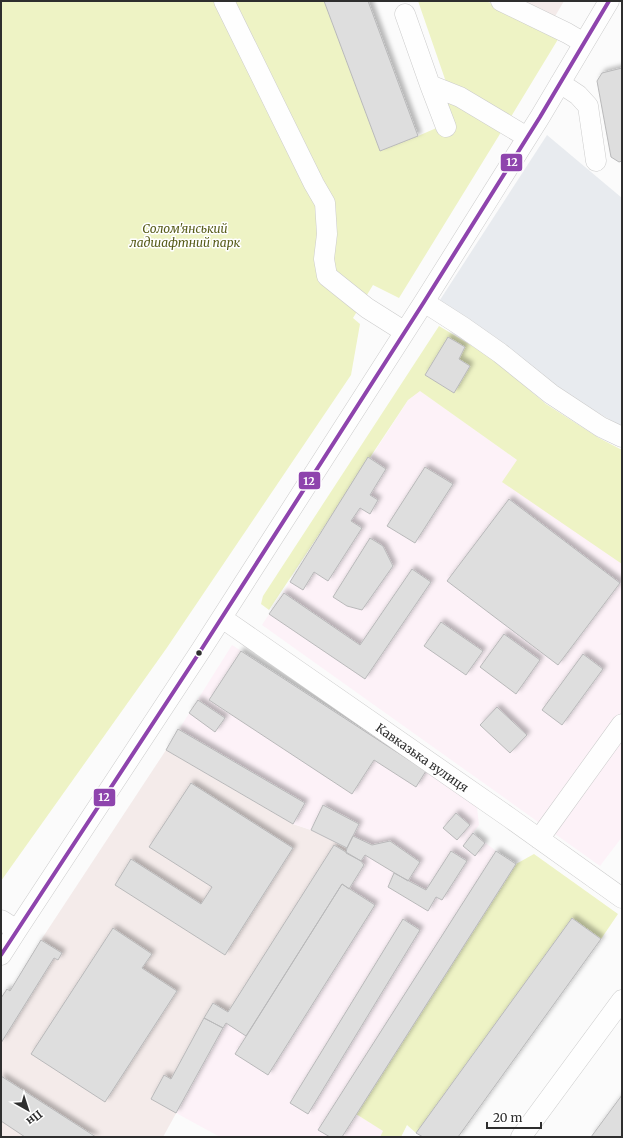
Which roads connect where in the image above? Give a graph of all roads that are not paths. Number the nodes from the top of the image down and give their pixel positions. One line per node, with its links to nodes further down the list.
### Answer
1 (224, 1): 12 (street)
2 (501, 1): 5 (street)
3 (609, 1): 5 (street)
4 (405, 14): 7 (street)
5 (584, 43): 6 (street)
6 (560, 83): 9 (street); 10 (street)
7 (430, 86): 8 (street); 9 (street)
8 (446, 127)
9 (527, 137): 11 (street)
10 (596, 161)
11 (424, 302): 12 (street); 13 (street)
12 (406, 332): 14 (street)
13 (622, 437)
14 (222, 618): 16 (street, Кавказька вулиця); 18 (street)
15 (622, 724): 16 (street)
16 (539, 839): 17 (street, Кавказька вулиця)
17 (622, 898)
18 (9, 925): 19 (street)
19 (2, 954)
20 (622, 1000): 21 (street)
21 (521, 1137)

